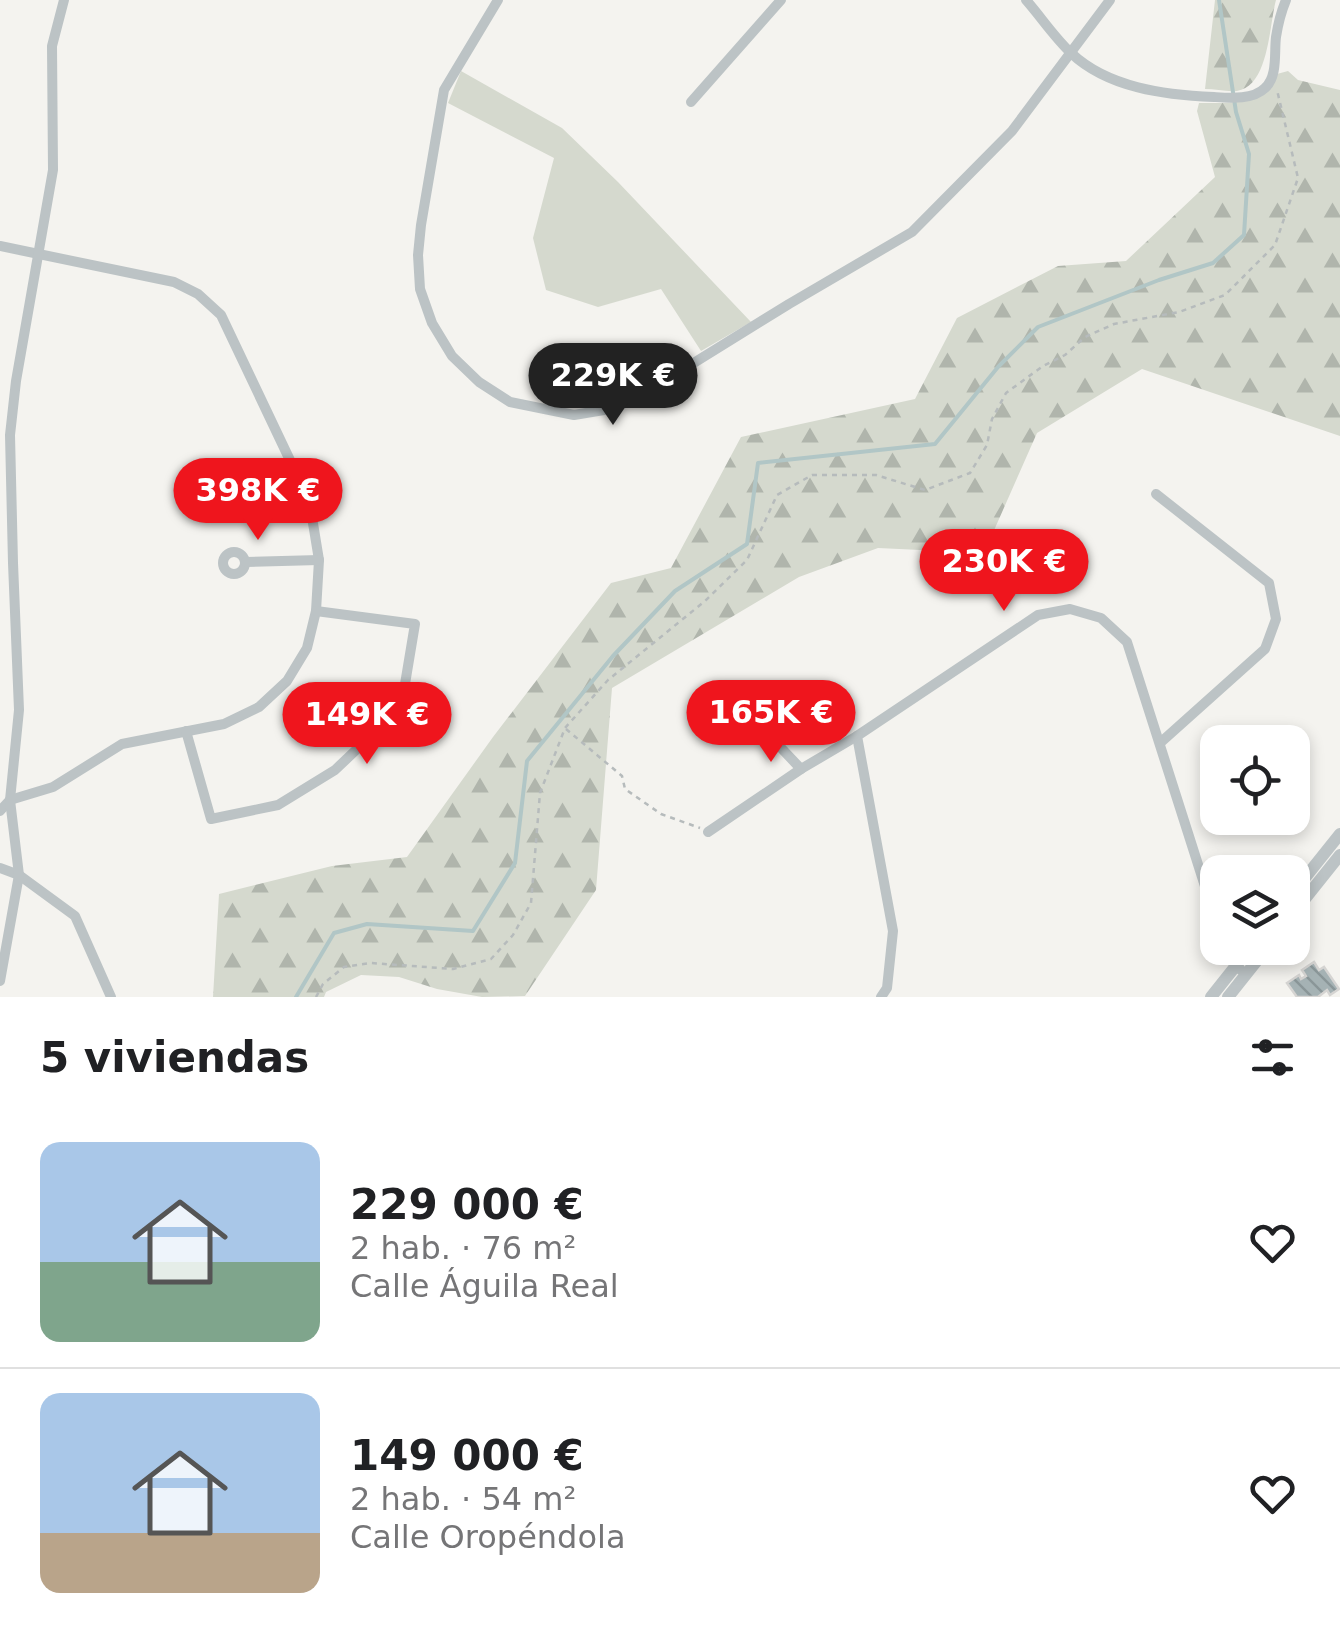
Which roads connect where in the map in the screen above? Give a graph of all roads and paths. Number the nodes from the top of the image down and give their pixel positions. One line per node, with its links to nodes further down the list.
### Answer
1 (64, 0): 11 (street)
2 (498, 0): 7 (street)
3 (782, 0): 9 (street)
4 (1026, 0): 7 (street)
5 (1110, 0): 7 (street)
6 (1286, 0): 8 (street)
7 (1072, 54): 8 (street)
8 (1273, 75): 19 (path)
9 (691, 102)
10 (0, 246): 11 (street)
11 (40, 255): 12 (street); 14 (street)
12 (5, 434): 16 (street)
13 (1156, 494): 22 (street)
14 (318, 560): 15 (street); 17 (street)
15 (246, 562)
16 (6, 563): 24 (street)
17 (316, 611): 20 (street); 20 (street)
18 (734, 698): 23 (street)
19 (565, 728): 26 (path); 40 (path)
20 (186, 731): 24 (street)
21 (858, 736): 22 (street); 23 (street); 41 (street)
22 (1160, 742): 30 (street)
23 (802, 769): 26 (street)
24 (10, 800): 25 (street); 32 (street)
25 (0, 811)
26 (708, 832)
27 (1340, 834): 31 (street)
28 (1340, 855): 33 (street)
29 (0, 868): 32 (street)
30 (1200, 870)
31 (1310, 872)
32 (19, 875): 38 (street); 39 (street)
33 (1310, 892)
34 (1236, 965): 37 (street)
35 (1242, 965): 37 (street)
36 (1246, 965): 37 (street)
37 (1240, 970): 42 (street); 43 (street)
38 (0, 981)
39 (111, 997)
40 (316, 997)
41 (881, 997)
42 (1210, 997)
43 (1228, 997)

